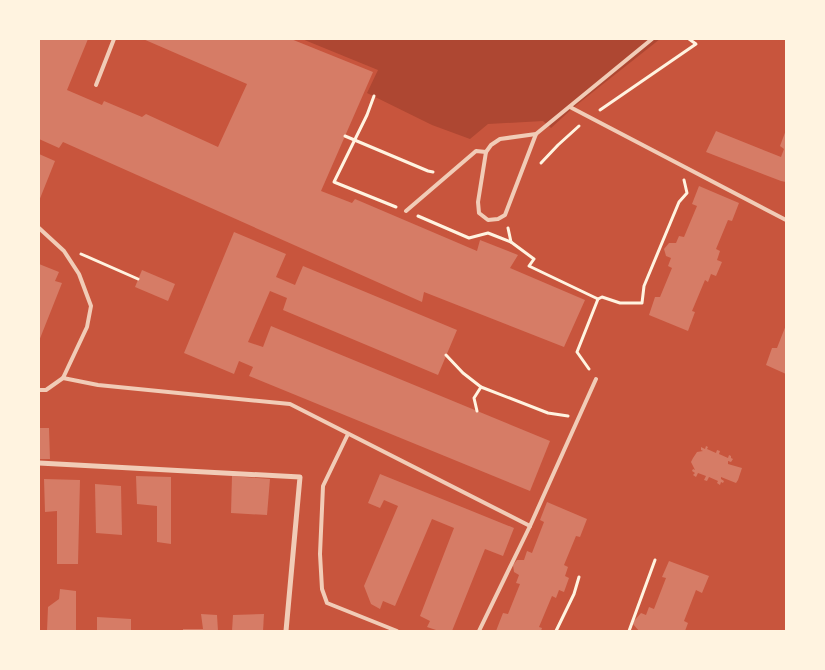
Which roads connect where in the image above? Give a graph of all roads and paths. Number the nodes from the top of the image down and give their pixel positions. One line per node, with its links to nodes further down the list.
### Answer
1 (114, 39): 3 (lane)
2 (652, 39): 5 (lane)
3 (96, 85)
4 (374, 96): 8 (path)
5 (570, 107): 6 (lane); 14 (lane)
6 (536, 134): 9 (lane); 13 (lane)
7 (345, 136): 8 (path)
8 (355, 141): 10 (path)
9 (486, 152): 10 (lane); 13 (lane)
10 (449, 174): 12 (lane)
11 (684, 178): 18 (path)
12 (406, 211)
13 (505, 215): 18 (path)
14 (786, 220)
15 (39, 228): 16 (lane)
16 (64, 251): 17 (path); 20 (lane)
17 (138, 279)
18 (598, 299): 21 (path)
19 (446, 355): 22 (path)
20 (63, 378): 23 (lane); 26 (lane)
21 (596, 379): 25 (lane)
22 (481, 387): 24 (path); 25 (path)
23 (39, 390)
24 (477, 411)
25 (578, 418): 28 (lane)
26 (348, 434): 28 (lane); 32 (lane)
27 (39, 463): 31 (street)
28 (530, 526): 33 (lane)
29 (655, 560): 35 (path)
30 (579, 577): 34 (path)
31 (286, 631)
32 (397, 631)
33 (479, 631)
34 (556, 631)
35 (629, 631)

